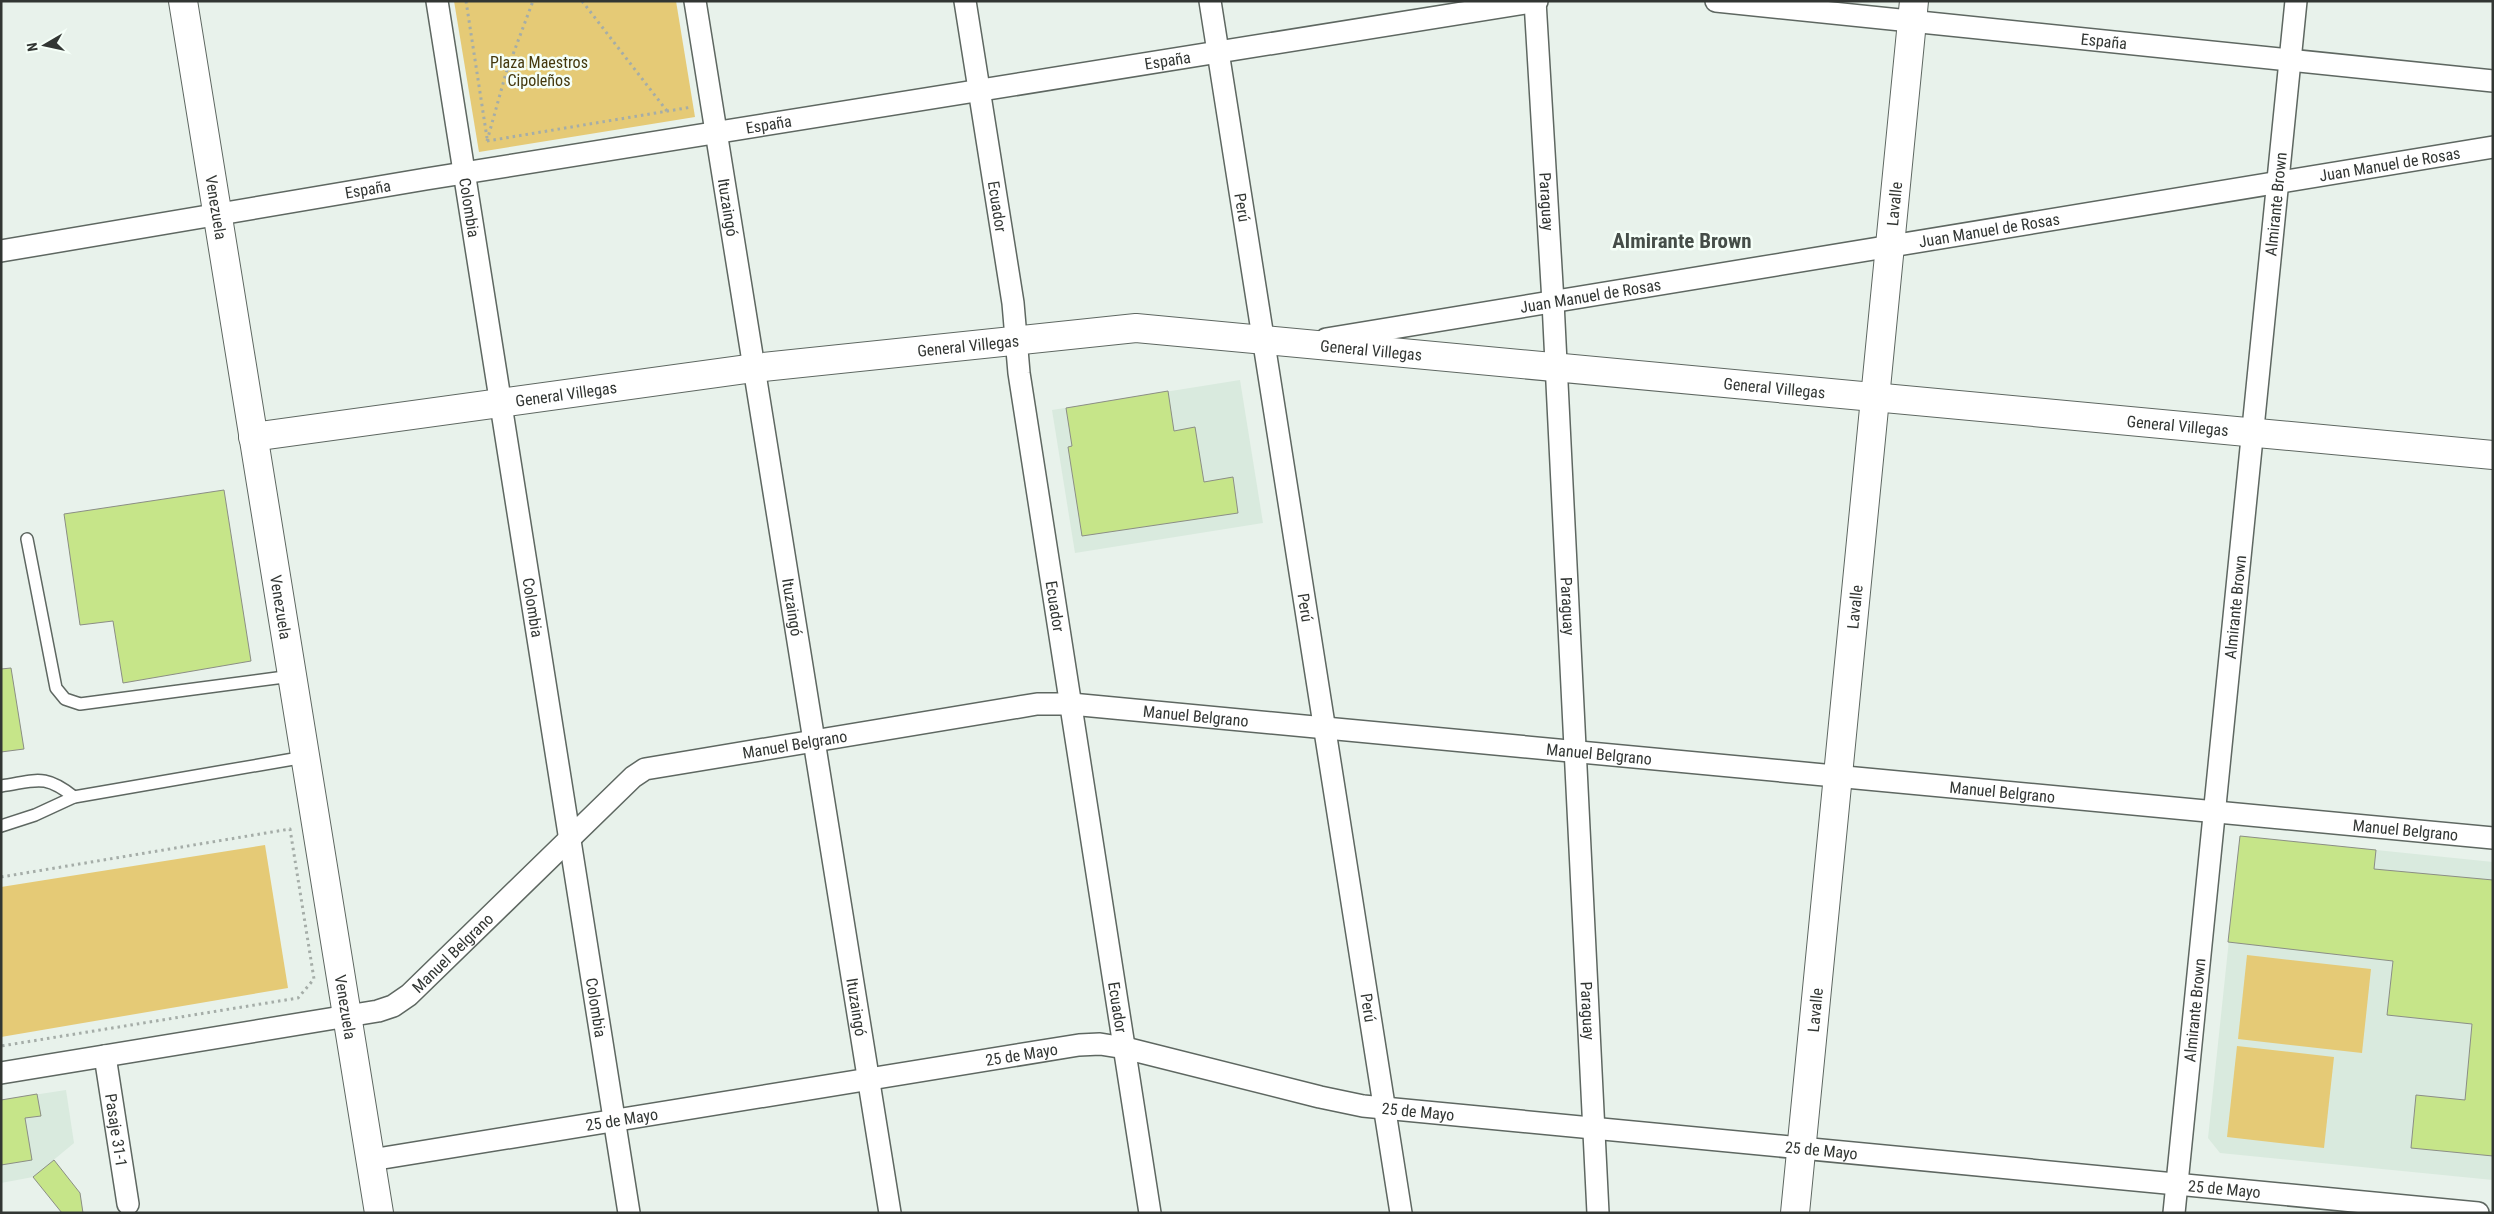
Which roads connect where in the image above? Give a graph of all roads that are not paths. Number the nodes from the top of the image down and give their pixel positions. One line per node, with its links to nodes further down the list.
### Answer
1 (183, 1): 18 (street, Venezuela)
2 (437, 1): 16 (street, Colombia)
3 (695, 1): 14 (street, Ituzaingó)
4 (964, 1): 13 (street, Ecuador)
5 (1210, 1): 10 (street, Perú)
6 (1536, 1): 10 (street, España); 21 (street, Paraguay)
7 (1716, 1): 9 (street, España)
8 (2296, 1): 11 (street, Almirante Brown)
9 (1913, 11): 11 (street, España); 19 (street, Lavalle)
10 (1218, 52): 13 (street, España); 22 (street, Perú)
11 (2290, 60): 12 (street, España); 17 (street, Almirante Brown)
12 (2493, 81)
13 (979, 90): 14 (street, España); 23 (street, Ecuador)
14 (716, 132): 16 (street, España); 26 (street, Ituzaingó)
15 (2493, 147): 17 (street, Juan Manuel de Rosas)
16 (464, 173): 18 (street, España); 28 (street, Colombia)
17 (2277, 182): 19 (street, Juan Manuel de Rosas); 29 (street, Almirante Brown)
18 (217, 214): 20 (street, España); 30 (street, Venezuela)
19 (1890, 246): 21 (street, Juan Manuel de Rosas); 27 (street, Lavalle)
20 (1, 251)
21 (1554, 302): 24 (street, Juan Manuel de Rosas); 25 (street, Paraguay)
22 (1263, 338): 23 (street, General Villegas); 24 (street, General Villegas); 35 (street, Perú)
23 (1016, 340): 26 (street, General Villegas); 34 (street, Ecuador)
24 (1309, 342): 25 (street, General Villegas)
25 (1556, 366): 27 (street, General Villegas); 37 (street, Paraguay)
26 (754, 368): 28 (street, General Villegas); 36 (street, Ituzaingó)
27 (1875, 396): 29 (street, General Villegas); 39 (street, Lavalle)
28 (500, 403): 30 (street, General Villegas); 44 (street, Colombia)
29 (2252, 432): 31 (street, General Villegas); 42 (street, Almirante Brown)
30 (253, 436): 33 (street, Venezuela)
31 (2493, 455)
32 (27, 539): 33 (lane)
33 (292, 676): 38 (street, Venezuela)
34 (1071, 704): 35 (street, Manuel Belgrano); 36 (street, Manuel Belgrano); 47 (street, Ecuador)
35 (1325, 728): 37 (street, Manuel Belgrano); 51 (street, Perú)
36 (814, 740): 44 (street, Manuel Belgrano); 50 (street, Ituzaingó)
37 (1575, 751): 39 (street, Manuel Belgrano); 53 (street, Paraguay)
38 (305, 757): 41 (lane); 46 (street, Venezuela)
39 (1838, 776): 42 (street, Manuel Belgrano); 54 (street, Lavalle)
40 (1, 786): 41 (lane)
41 (74, 797): 43 (lane)
42 (2214, 812): 45 (street, Manuel Belgrano); 56 (street, Almirante Brown)
43 (1, 826)
44 (570, 838): 46 (street, Manuel Belgrano); 52 (street, Colombia)
45 (2493, 838)
46 (347, 1016): 48 (street, Manuel Belgrano); 55 (street, Venezuela)
47 (1125, 1048): 50 (street, 25 de Mayo); 51 (street, 25 de Mayo); 61 (street, Ecuador)
48 (105, 1056): 49 (street, Manuel Belgrano); 57 (street, Pasaje 31-1)
49 (1, 1073)
50 (869, 1079): 52 (street, 25 de Mayo); 60 (street, Ituzaingó)
51 (1385, 1108): 53 (street, 25 de Mayo); 62 (street, Perú)
52 (615, 1120): 55 (street, 25 de Mayo); 59 (street, Colombia)
53 (1594, 1128): 54 (street, 25 de Mayo); 63 (street, Paraguay)
54 (1801, 1148): 56 (street, 25 de Mayo); 64 (street, Lavalle)
55 (371, 1160): 58 (street, Venezuela)
56 (2177, 1184): 65 (street, Almirante Brown); 66 (street, 25 de Mayo)
57 (128, 1204)
58 (379, 1213)
59 (630, 1213)
60 (890, 1213)
61 (1150, 1213)
62 (1401, 1213)
63 (1598, 1213)
64 (1795, 1213)
65 (2174, 1213)
66 (2478, 1213)

